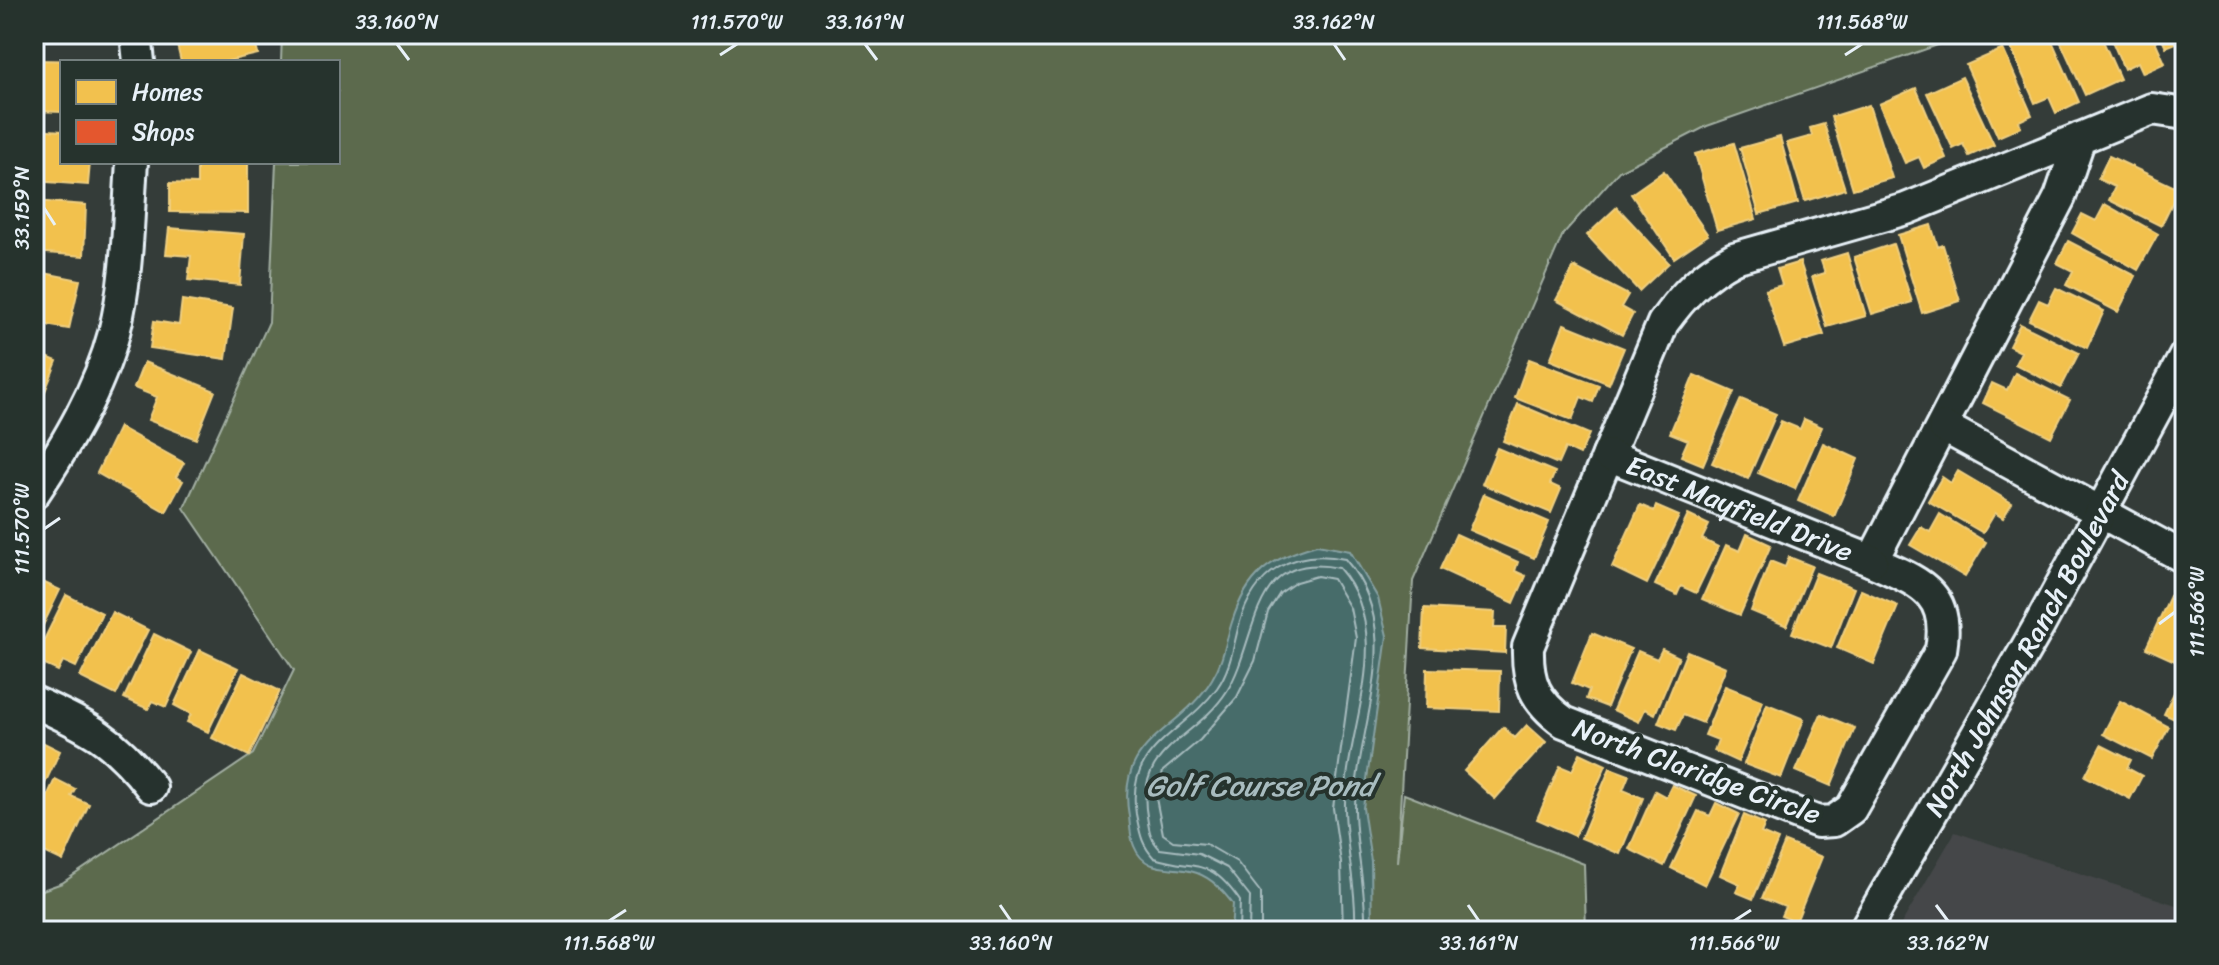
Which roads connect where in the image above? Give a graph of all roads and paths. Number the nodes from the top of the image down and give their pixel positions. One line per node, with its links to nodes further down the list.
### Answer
1 (136, 34): 2 (street)
2 (139, 60)
3 (2185, 114): 4 (street, North Claridge Circle)
4 (2080, 138): 7 (street); 8 (street, North Claridge Circle)
5 (132, 164): 9 (street)
6 (2185, 356): 10 (street, North Johnson Ranch Boulevard)
7 (1944, 427): 10 (street); 12 (street)
8 (1608, 455): 12 (street, East Mayfield Drive); 12 (street, North Claridge Circle)
9 (35, 491)
10 (2102, 512): 11 (street); 15 (street, North Johnson Ranch Boulevard)
11 (2185, 558)
12 (1872, 561)
13 (34, 702): 14 (street)
14 (151, 787)
15 (1864, 931)

